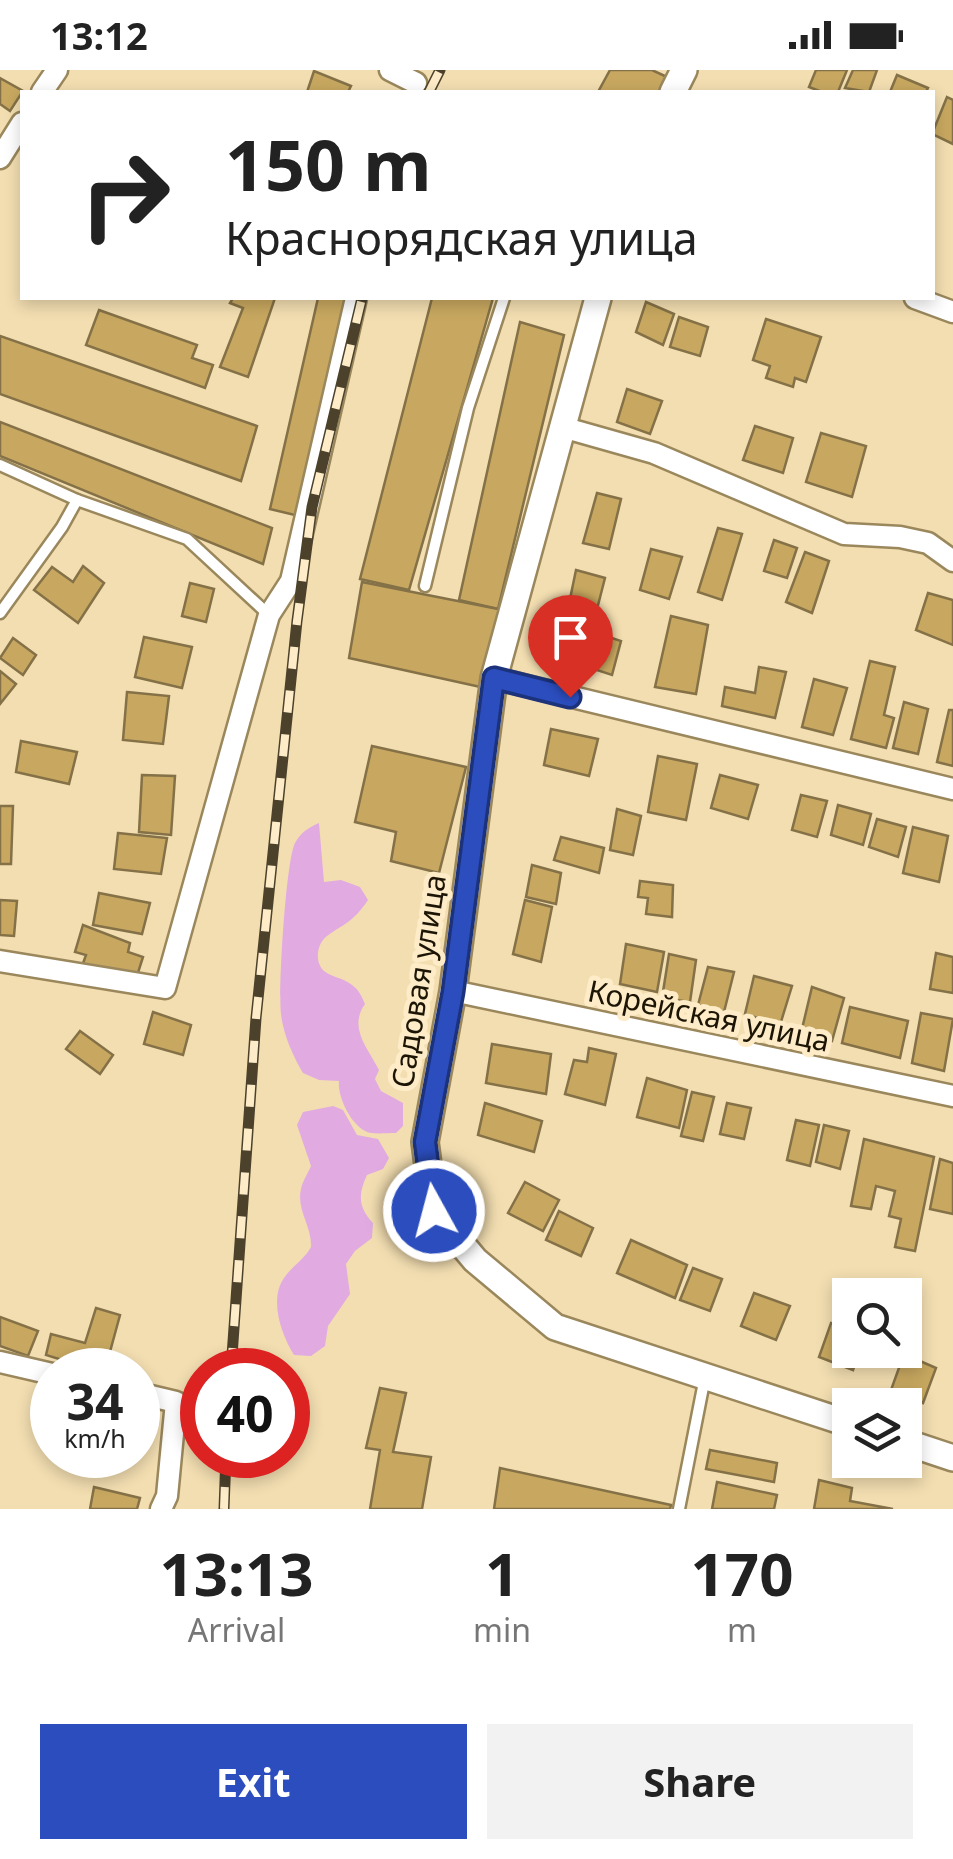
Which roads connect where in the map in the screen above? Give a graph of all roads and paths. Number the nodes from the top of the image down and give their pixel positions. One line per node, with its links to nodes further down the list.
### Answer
1 (390, 70): 2 (street)
2 (418, 82)
3 (20, 126): 4 (street)
4 (0, 158)
5 (356, 300): 16 (street)
6 (503, 300): 14 (lane)
7 (597, 300): 10 (street, Садовая улица)
8 (920, 300): 9 (street)
9 (953, 312)
10 (562, 427): 13 (street); 17 (street, Садовая улица)
11 (0, 465): 12 (lane)
12 (78, 500): 15 (lane); 16 (lane)
13 (953, 561)
14 (424, 586)
15 (0, 614)
16 (270, 615): 19 (street)
17 (494, 678): 18 (street); 20 (street, Садовая улица)
18 (953, 789)
19 (0, 961)
20 (453, 992): 21 (street, Корейская улица); 24 (street, Садовая улица)
21 (953, 1096)
22 (0, 1362): 23 (street)
23 (30, 1369)
24 (705, 1376): 26 (street, Садовая улица); 30 (lane)
25 (160, 1398): 29 (street)
26 (832, 1418)
27 (922, 1448): 28 (street)
28 (953, 1458)
29 (162, 1509)
30 (679, 1509)

